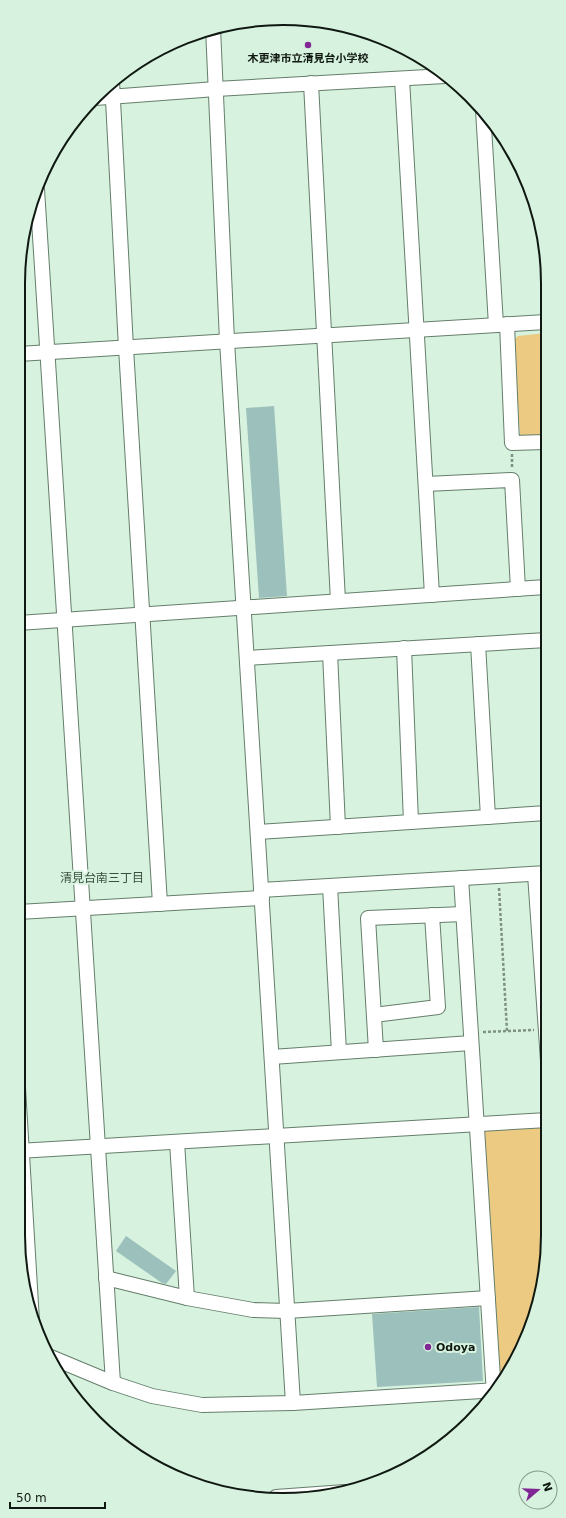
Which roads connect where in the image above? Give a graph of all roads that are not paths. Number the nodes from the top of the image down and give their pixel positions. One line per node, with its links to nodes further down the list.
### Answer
1 (213, 35): 5 (street)
2 (438, 76): 3 (street)
3 (402, 79): 4 (street); 13 (street)
4 (311, 83): 5 (street); 14 (street)
5 (216, 89): 8 (street); 15 (street)
6 (112, 90): 8 (street)
7 (105, 97): 8 (street)
8 (112, 97): 16 (street)
9 (485, 122): 12 (street)
10 (37, 206): 17 (street)
11 (541, 322): 12 (street)
12 (501, 324): 13 (street); 19 (street)
13 (417, 330): 14 (street); 20 (street)
14 (324, 335): 15 (street); 24 (street)
15 (227, 342): 16 (street); 25 (street)
16 (126, 348): 17 (street); 26 (street)
17 (47, 352): 18 (street); 27 (street)
18 (25, 354)
19 (541, 442)
20 (426, 484): 22 (street); 23 (street)
21 (541, 587): 22 (street)
22 (518, 589): 23 (street)
23 (432, 595): 24 (street)
24 (338, 601): 25 (street)
25 (244, 608): 26 (street); 33 (street)
26 (142, 615): 27 (street); 43 (street)
27 (64, 620): 28 (street); 44 (street)
28 (25, 623)
29 (541, 640): 30 (street)
30 (478, 644): 31 (street); 35 (street)
31 (404, 648): 32 (street); 36 (street)
32 (330, 653): 33 (street); 37 (street)
33 (247, 658): 38 (street)
34 (541, 813): 35 (street)
35 (488, 817): 36 (street)
36 (411, 822): 37 (street)
37 (338, 827): 38 (street)
38 (258, 832): 42 (street)
39 (541, 874): 40 (street)
40 (461, 878): 41 (street); 46 (street)
41 (330, 886): 42 (street); 51 (street)
42 (261, 894): 43 (street); 52 (street)
43 (160, 904): 44 (street)
44 (82, 908): 45 (street); 57 (street)
45 (25, 912)
46 (463, 914): 47 (street); 49 (street)
47 (432, 915): 48 (street); 48 (street)
48 (374, 1015): 50 (street)
49 (471, 1038): 50 (street); 54 (street)
50 (376, 1050): 51 (street)
51 (339, 1052): 52 (street)
52 (272, 1057): 55 (street)
53 (541, 1120): 54 (street)
54 (477, 1124): 55 (street); 63 (street)
55 (277, 1136): 56 (street); 64 (street)
56 (177, 1142): 57 (street); 62 (street)
57 (97, 1146): 58 (street); 60 (street)
58 (25, 1151)
59 (25, 1222): 61 (street)
60 (106, 1278): 62 (street); 66 (street)
61 (29, 1280)
62 (187, 1298): 64 (street)
63 (488, 1298): 64 (street); 67 (street)
64 (288, 1311): 69 (street)
65 (58, 1360): 66 (street)
66 (113, 1383): 69 (street)
67 (494, 1383)
68 (488, 1392): 69 (street)
69 (293, 1403)

